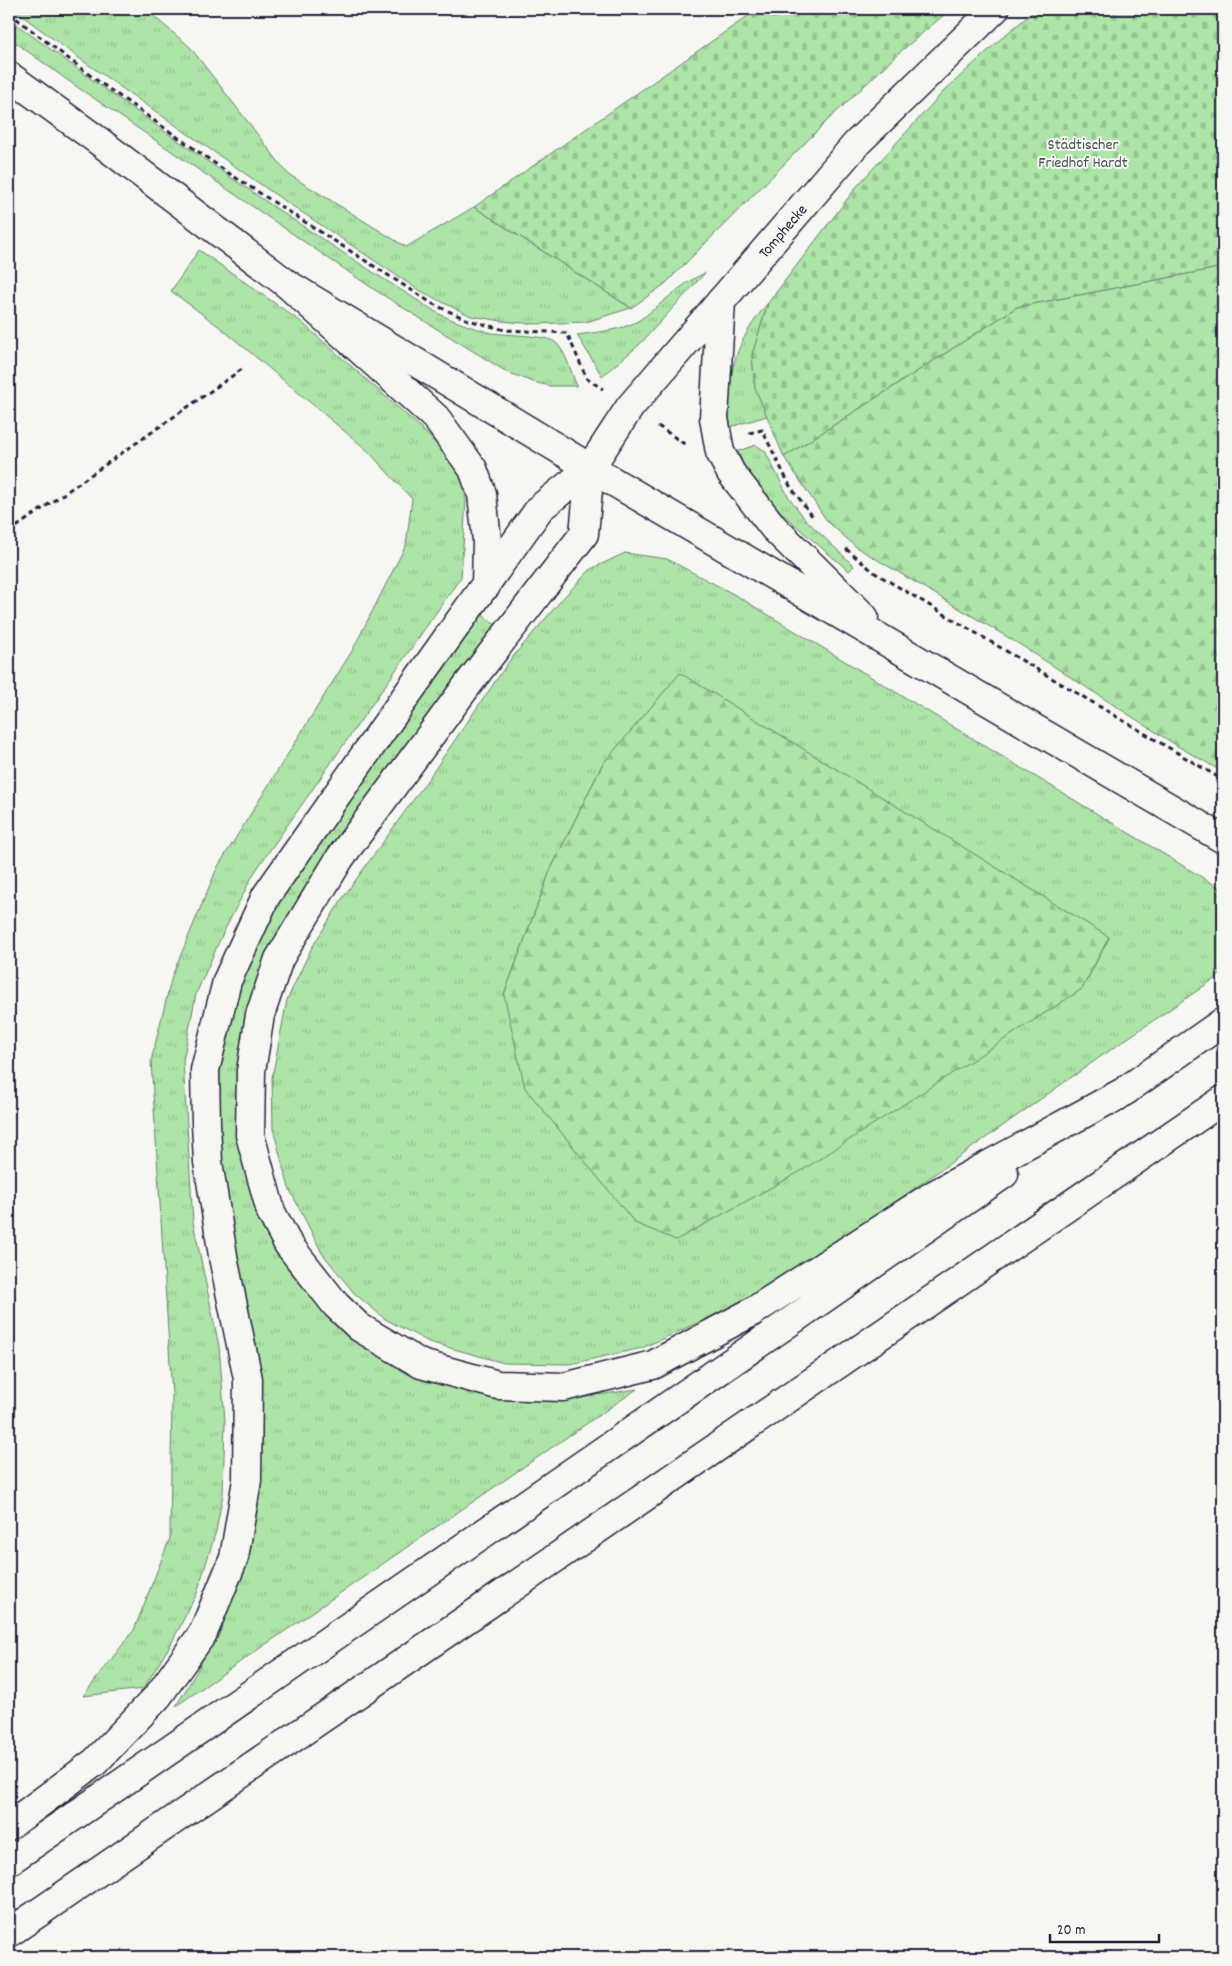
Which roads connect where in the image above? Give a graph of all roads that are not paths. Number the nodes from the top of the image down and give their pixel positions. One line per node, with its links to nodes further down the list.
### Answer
1 (995, 9): 4 (main road, Tomphecke)
2 (9, 76): 3 (main road)
3 (287, 284): 5 (main road); 6 (main road)
4 (721, 301): 5 (main road, Tomphecke); 7 (main road)
5 (590, 468): 6 (main road); 7 (main road); 10 (main road)
6 (486, 586): 12 (main road)
7 (894, 646): 8 (main road)
8 (1223, 839)
9 (1223, 1022): 10 (main road)
10 (1127, 1090): 13 (main road)
11 (1223, 1100): 14 (main road)
12 (9, 1826)
13 (9, 1862)
14 (9, 1933)

